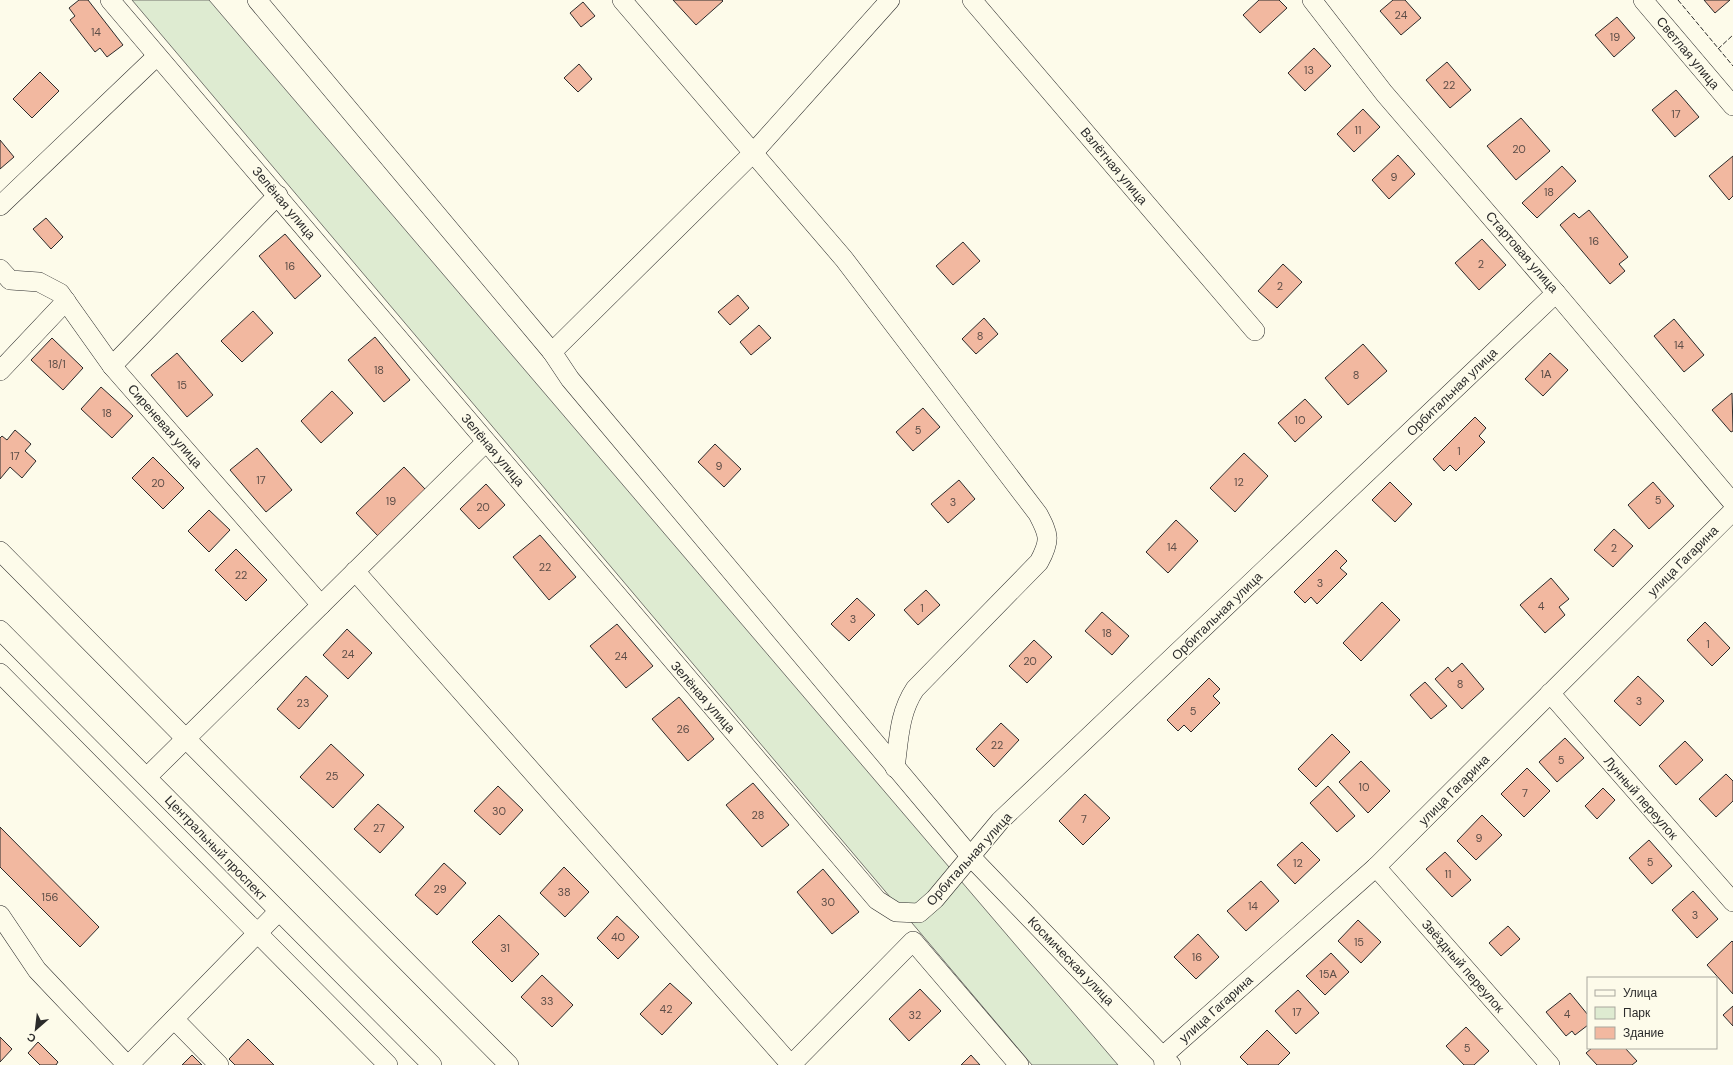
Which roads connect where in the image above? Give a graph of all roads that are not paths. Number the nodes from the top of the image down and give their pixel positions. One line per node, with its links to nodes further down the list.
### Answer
1 (110, 0): 8 (street, Зелёная улица)
2 (257, 0): 17 (street, Космическая улица)
3 (622, 0): 10 (street)
4 (890, 0): 10 (street)
5 (972, 0): 16 (street, Взлётная улица)
6 (1312, 0): 14 (street, Стартовая улица)
7 (1643, 0): 9 (street, Светлая улица)
8 (156, 56): 11 (street, Зелёная улица); 12 (street)
9 (1733, 106)
10 (753, 153): 17 (street); 30 (street)
11 (278, 195): 18 (street); 20 (street, Зелёная улица)
12 (0, 206)
13 (0, 269): 15 (street, Сиреневая улица)
14 (1556, 293): 21 (street, Стартовая улица); 32 (street, Орбитальная улица)
15 (66, 301): 18 (street, Сиреневая улица); 19 (street)
16 (1255, 331)
17 (552, 352): 30 (street, Космическая улица)
18 (112, 366): 25 (street, Сиреневая улица)
19 (0, 371)
20 (486, 442): 24 (street); 34 (street, Зелёная улица)
21 (1733, 504)
22 (1733, 512): 28 (street, улица Гагарина)
23 (0, 551): 29 (street)
24 (355, 571): 25 (street); 40 (street)
25 (321, 605): 29 (street)
26 (0, 630): 31 (street, Центральный проспект)
27 (0, 673): 39 (street)
28 (1550, 694): 33 (street, улица Гагарина); 35 (street, Лунный переулок)
29 (186, 739): 31 (street); 47 (street)
30 (895, 768): 32 (street, Космическая улица)
31 (147, 777): 36 (street, Центральный проспект)
32 (971, 857): 37 (street, Орбитальная улица); 42 (street, Космическая улица)
33 (1376, 867): 42 (street, улица Гагарина); 49 (street, Звёздный переулок)
34 (877, 900): 37 (street, Орбитальная улица)
35 (1733, 902)
36 (278, 912): 39 (street); 46 (street, Центральный проспект)
37 (896, 912): 40 (street)
38 (0, 915): 43 (street)
39 (256, 934): 41 (street); 45 (street)
40 (913, 941): 48 (street)
41 (174, 1019): 43 (street); 44 (street)
42 (1166, 1062)
43 (128, 1065)
44 (219, 1065)
45 (388, 1065)
46 (432, 1065)
47 (509, 1065)
48 (1019, 1065)
49 (1550, 1065)

